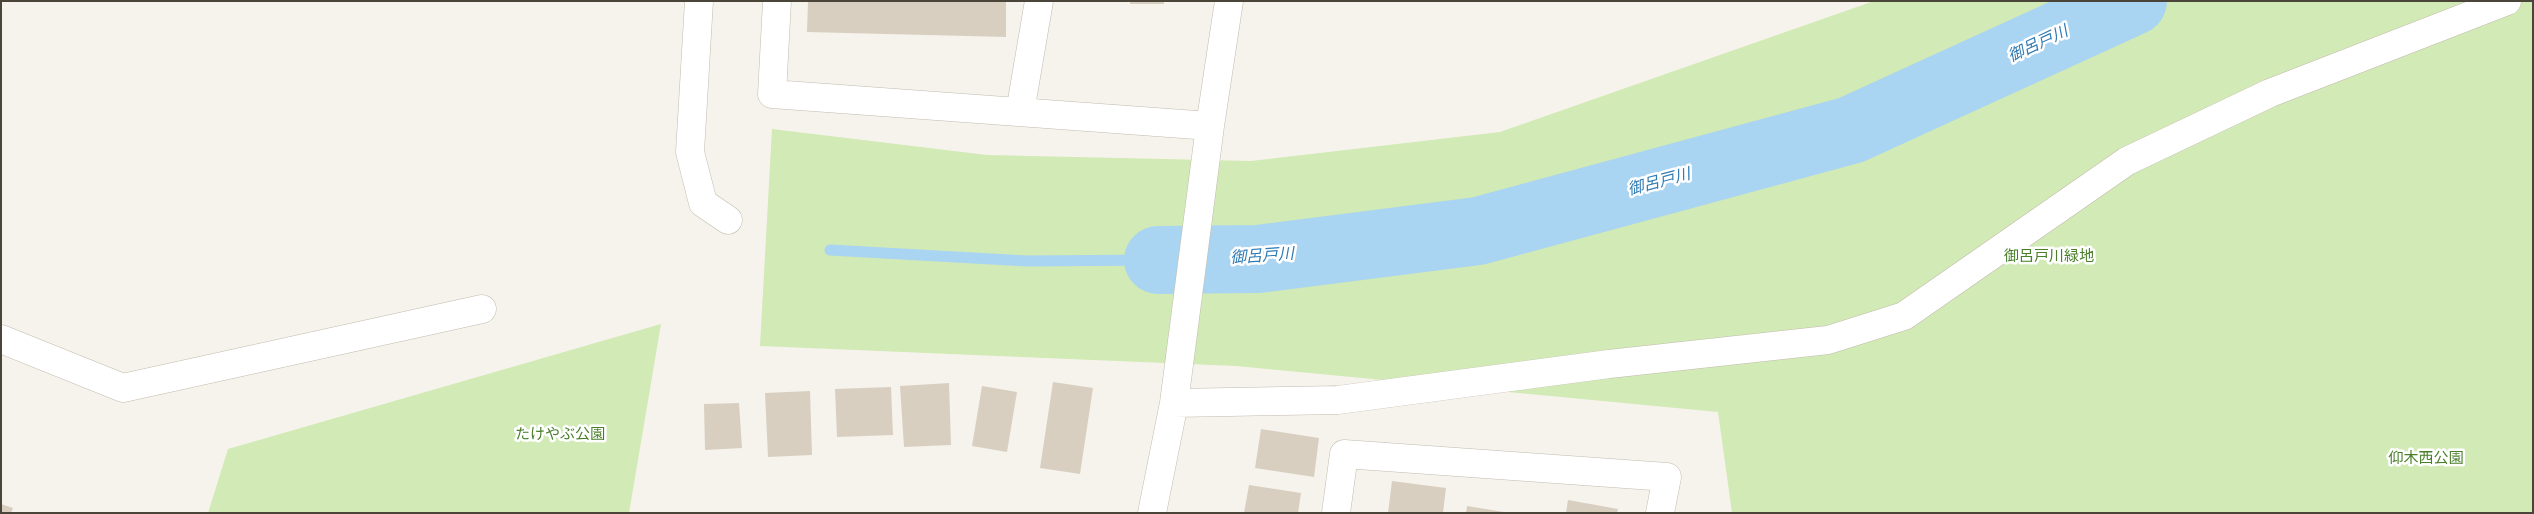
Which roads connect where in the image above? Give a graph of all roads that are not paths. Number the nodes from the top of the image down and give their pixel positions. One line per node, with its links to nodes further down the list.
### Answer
1 (699, 1): 8 (street)
2 (777, 1): 6 (street)
3 (1039, 1): 6 (street)
4 (1229, 1): 7 (street)
5 (2507, 1): 11 (street)
6 (1020, 112): 7 (street)
7 (1210, 126): 11 (street)
8 (728, 220)
9 (482, 309): 10 (street)
10 (1, 339)
11 (1174, 404): 12 (street)
12 (1152, 513)
13 (1336, 513): 14 (street)
14 (1660, 513)

